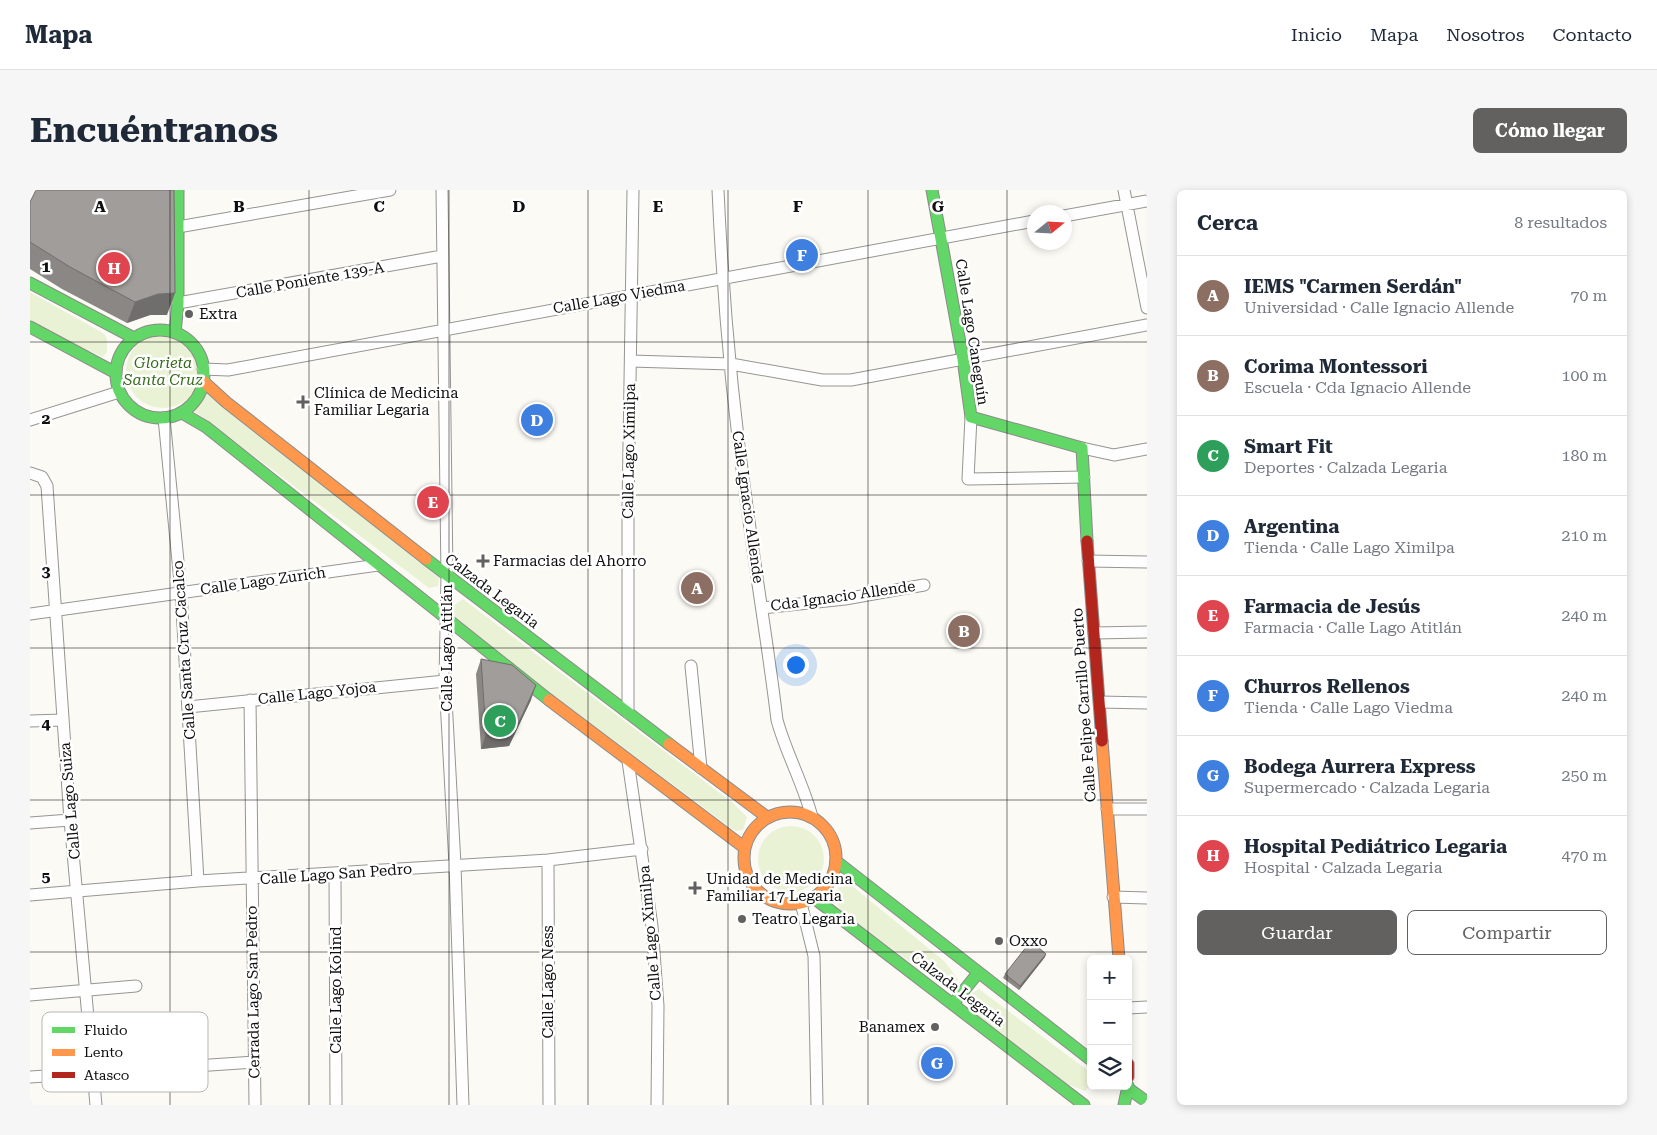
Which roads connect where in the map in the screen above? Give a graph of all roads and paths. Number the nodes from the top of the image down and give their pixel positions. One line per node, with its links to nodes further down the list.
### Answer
1 (178, 190): 12 (main road)
2 (390, 190): 12 (street)
3 (442, 190): 14 (street, Calle Lago Atitlán)
4 (633, 190): 17 (street, Calle Lago Ximilpa)
5 (718, 190): 15 (street, Calle Ignacio Allende)
6 (932, 190): 13 (main road, Calle Lago Caneguín)
7 (1124, 190): 9 (street)
8 (1147, 201): 9 (street)
9 (1126, 204): 10 (street); 19 (street)
10 (1072, 214)
11 (1027, 222): 13 (street, Calle Lago Viedma)
12 (178, 227): 18 (main road)
13 (941, 238): 15 (street, Calle Lago Viedma); 25 (main road, Calle Lago Caneguín)
14 (442, 256): 18 (street, Calle Poniente 139-A); 22 (street, Calle Lago Atitlán)
15 (722, 279): 17 (street, Calle Lago Viedma); 27 (street, Calle Ignacio Allende)
16 (30, 283): 24 (main road)
17 (632, 294): 22 (street, Calle Lago Viedma); 26 (street, Calle Lago Ximilpa)
18 (178, 304): 23 (main road)
19 (1147, 308)
20 (1147, 325): 25 (street)
21 (30, 327): 29 (main road)
22 (442, 330): 28 (street, Calle Lago Viedma); 43 (street, Calle Lago Atitlán)
23 (169, 332): 24 (main road); 28 (main road)
24 (134, 338): 29 (main road)
25 (964, 359): 27 (street); 33 (main road, Calle Lago Caneguín)
26 (631, 361): 27 (street); 58 (street, Calle Lago Ximilpa)
27 (730, 364): 46 (street, Calle Ignacio Allende)
28 (203, 369): 30 (main road)
29 (116, 373): 31 (main road)
30 (203, 381): 32 (main road); 43 (main road, Calzada Legaria)
31 (119, 392): 34 (main road); 35 (street)
32 (182, 413): 34 (main road); 42 (main road)
33 (971, 417): 36 (main road); 39 (street, Calle Lago Caneguín)
34 (164, 418): 45 (street, Calle Santa Cruz Cacalco)
35 (30, 420)
36 (1082, 448): 37 (street); 39 (main road, Calle Felipe Carrillo Puerto)
37 (1147, 449)
38 (32, 473): 47 (street, Calle Lago Suiza)
39 (1084, 477): 40 (main road, Calle Felipe Carrillo Puerto)
40 (1088, 561): 41 (street); 51 (main road, Calle Felipe Carrillo Puerto)
41 (1147, 562)
42 (378, 565): 45 (street, Calle Lago Zurich); 49 (main road)
43 (446, 576): 49 (street, Calle Lago Atitlán); 58 (main road, Calzada Legaria)
44 (924, 585): 46 (street, Cda Ignacio Allende)
45 (181, 592): 47 (street, Calle Lago Zurich); 57 (street, Calle Santa Cruz Cacalco)
46 (762, 608): 66 (street, Calle Ignacio Allende)
47 (55, 611): 48 (street, Calle Lago Zurich); 59 (street, Calle Lago Suiza)
48 (30, 614)
49 (446, 620): 53 (street, Calle Lago Atitlán); 61 (main road)
50 (1147, 632): 51 (street)
51 (1094, 633): 55 (main road, Calle Felipe Carrillo Puerto)
52 (692, 666): 62 (street)
53 (445, 680): 54 (street, Calle Lago Yojoa); 73 (street, Calle Lago Atitlán)
54 (250, 700): 57 (street, Calle Lago Yojoa); 75 (street, Cerrada Lago San Pedro)
55 (1100, 702): 56 (street); 63 (main road, Calle Felipe Carrillo Puerto)
56 (1147, 704)
57 (188, 707): 76 (street, Calle Santa Cruz Cacalco)
58 (628, 713): 62 (main road, Calzada Legaria)
59 (63, 720): 60 (street); 67 (street, Calle Lago Suiza)
60 (30, 722)
61 (628, 762): 69 (main road); 70 (street, Calle Lago Ximilpa)
62 (700, 768): 65 (main road, Calzada Legaria)
63 (1107, 809): 64 (street); 79 (main road, Calle Felipe Carrillo Puerto)
64 (1147, 809)
65 (768, 817): 66 (main road); 69 (main road)
66 (812, 817): 72 (main road)
67 (70, 820): 68 (street); 77 (street, Calle Lago Suiza)
68 (30, 823)
69 (745, 848): 82 (main road)
70 (642, 849): 71 (street, Calle Lago San Pedro); 104 (street, Calle Lago Ximilpa)
71 (548, 860): 73 (street, Calle Lago San Pedro); 103 (street, Calle Lago Ness)
72 (836, 861): 80 (main road); 84 (main road, Calzada Legaria)
73 (455, 865): 74 (street, Calle Lago San Pedro); 102 (street, Calle Lago Atitlán)
74 (335, 874): 75 (street, Calle Lago San Pedro); 101 (street, Calle Lago Kolind)
75 (252, 880): 76 (street, Calle Lago San Pedro); 93 (street, Cerrada Lago San Pedro)
76 (198, 881): 77 (street, Calle Lago San Pedro)
77 (78, 892): 78 (street, Calle Lago San Pedro); 86 (street, Calle Lago Suiza)
78 (30, 894)
79 (1113, 897): 81 (street); 83 (main road, Calle Felipe Carrillo Puerto)
80 (814, 898): 82 (main road); 88 (main road, Calzada Legaria)
81 (1147, 898)
82 (801, 903): 105 (street)
83 (1119, 955)
84 (978, 973): 88 (main road); 92 (main road, Calzada Legaria)
85 (136, 986): 86 (street)
86 (86, 990): 87 (street); 91 (street, Calle Lago Suiza)
87 (30, 995)
88 (954, 1004): 106 (main road, Calzada Legaria)
89 (1147, 1007): 90 (street)
90 (1132, 1008)
91 (88, 1012)
92 (1087, 1057)
93 (255, 1062): 94 (street); 100 (street, Cerrada Lago San Pedro)
94 (208, 1065)
95 (1132, 1088): 98 (main road)
96 (1126, 1090): 107 (main road)
97 (95, 1092): 99 (street, Calle Lago Suiza)
98 (1147, 1102)
99 (96, 1105)
100 (255, 1105)
101 (336, 1105)
102 (463, 1105)
103 (549, 1105)
104 (657, 1105)
105 (817, 1105)
106 (1084, 1105)
107 (1124, 1105)

